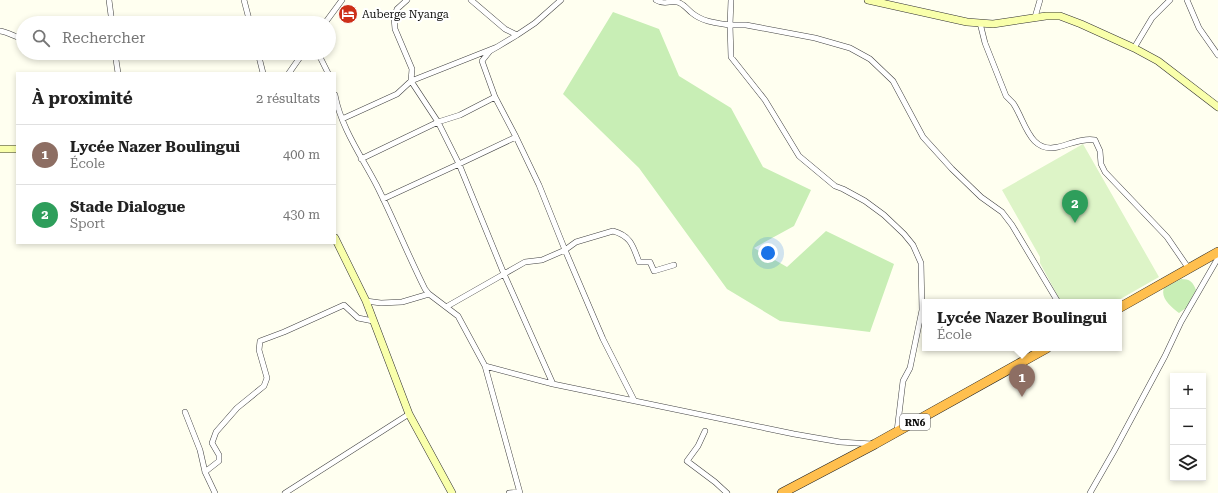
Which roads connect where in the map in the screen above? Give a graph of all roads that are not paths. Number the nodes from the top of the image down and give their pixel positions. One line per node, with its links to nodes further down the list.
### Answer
1 (109, 0): 13 (street)
2 (244, 0): 14 (street)
3 (342, 0): 15 (street)
4 (407, 0): 33 (street)
5 (471, 0): 20 (street)
6 (561, 0): 20 (street)
7 (656, 0): 18 (street)
8 (731, 0): 18 (street)
9 (868, 0): 17 (main road)
10 (1040, 0): 16 (street)
11 (1170, 0): 23 (street)
12 (1187, 0): 24 (street)
13 (111, 16)
14 (248, 16)
15 (330, 16)
16 (1035, 18): 17 (main road); 23 (main road)
17 (980, 23): 50 (street)
18 (730, 24): 53 (street); 65 (street)
19 (0, 31): 21 (street)
20 (517, 35): 22 (street)
21 (16, 36)
22 (497, 46): 33 (street); 34 (street)
23 (1134, 48): 35 (main road)
24 (1218, 55)
25 (116, 60): 29 (street)
26 (260, 60): 30 (street)
27 (298, 60): 31 (street)
28 (322, 60): 32 (street)
29 (118, 72)
30 (263, 72)
31 (290, 72)
32 (328, 72)
33 (411, 81): 37 (street); 38 (street)
34 (495, 97): 38 (street); 39 (street)
35 (1218, 106)
36 (337, 111): 37 (street)
37 (342, 119): 42 (street)
38 (438, 122): 42 (street); 43 (street)
39 (516, 137): 43 (street); 46 (street)
40 (16, 149): 41 (main road)
41 (1, 151)
42 (361, 158): 44 (street)
43 (459, 164): 44 (street); 51 (street)
44 (383, 199): 52 (street)
45 (336, 240): 54 (main road)
46 (565, 250): 49 (street); 51 (street); 61 (street)
47 (1218, 252): 50 (highway)
48 (1218, 258): 75 (street)
49 (674, 265)
50 (1189, 269): 55 (highway)
51 (504, 274): 56 (street); 60 (street)
52 (429, 294): 54 (street); 56 (street)
53 (1056, 299)
54 (366, 302): 57 (main road)
55 (1122, 306)
56 (446, 307): 59 (street)
57 (373, 321): 63 (main road); 67 (street)
58 (1042, 351): 65 (highway, RN6)
59 (485, 366): 60 (street); 68 (street)
60 (553, 384): 61 (street)
61 (634, 400): 66 (street)
62 (185, 412): 67 (street)
63 (409, 414): 70 (street); 71 (main road)
64 (705, 431): 73 (street)
65 (898, 431): 66 (highway, RN6)
66 (875, 444): 74 (highway, RN6)
67 (205, 472): 69 (street)
68 (519, 492): 72 (street)
69 (215, 493)
70 (284, 493)
71 (452, 493)
72 (509, 493)
73 (727, 493)
74 (782, 493)
75 (1090, 493)

